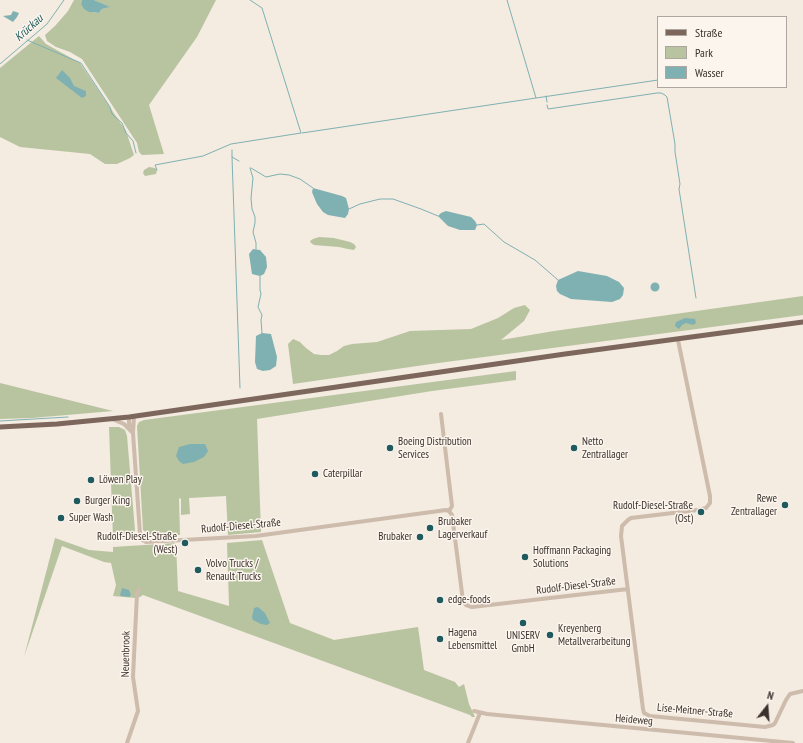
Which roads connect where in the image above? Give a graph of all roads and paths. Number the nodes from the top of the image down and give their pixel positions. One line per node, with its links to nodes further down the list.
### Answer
1 (803, 322): 2 (main road)
2 (678, 340): 4 (main road); 10 (street, Rudolf-Diesel-Straße)
3 (442, 414): 8 (street, Rudolf-Diesel-Straße)
4 (132, 417): 5 (main road); 7 (street, Rudolf-Diesel-Straße)
5 (111, 419): 6 (main road); 7 (street)
6 (0, 428)
7 (133, 433): 8 (street, Rudolf-Diesel-Straße)
8 (449, 511): 10 (street, Rudolf-Diesel-Straße)
9 (139, 589): 14 (street, Neuenbrook)
10 (628, 589): 11 (street, Lise-Meitner-Straße)
11 (803, 691)
12 (474, 711): 13 (street, Heideweg)
13 (480, 713): 15 (street); 16 (street, Heideweg)
14 (127, 743)
15 (468, 743)
16 (793, 743)

